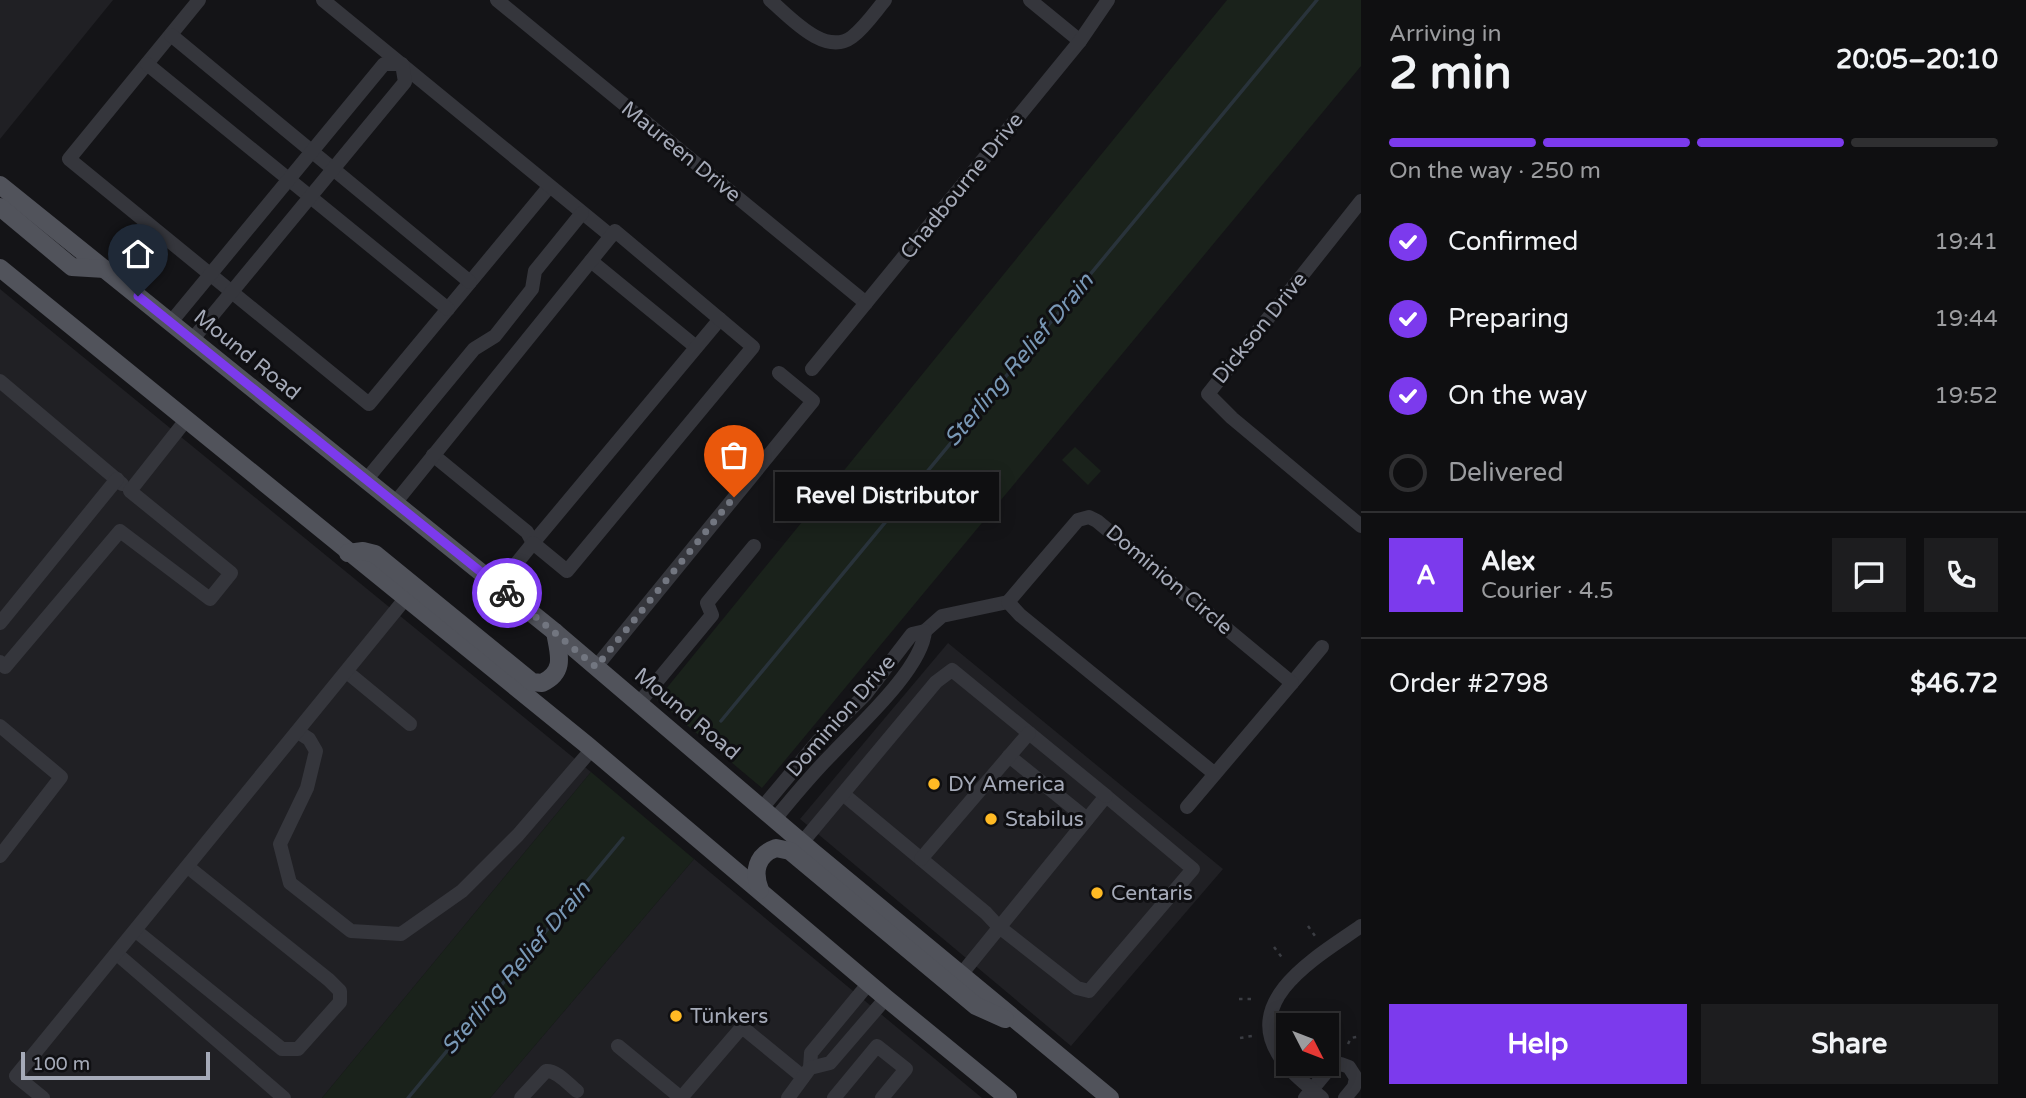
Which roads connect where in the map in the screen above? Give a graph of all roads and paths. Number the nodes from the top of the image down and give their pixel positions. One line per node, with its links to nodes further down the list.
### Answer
1 (199, 0): 8 (street)
2 (323, 0): 11 (street)
3 (497, 0): 28 (street, Maureen Drive)
4 (770, 0): 5 (street)
5 (885, 0)
6 (1030, 0): 9 (street)
7 (1108, 0): 9 (street, Chadbourne Drive)
8 (170, 35): 10 (street); 12 (street)
9 (1080, 41): 28 (street, Chadbourne Drive)
10 (147, 64): 14 (street); 25 (street)
11 (402, 64): 12 (street); 13 (street); 16 (street)
12 (311, 151): 13 (street); 14 (street)
13 (333, 169): 17 (street); 26 (street)
14 (288, 180): 17 (street); 25 (street)
15 (0, 185): 24 (main road, Mound Road)
16 (549, 187): 20 (street); 26 (street)
17 (309, 197): 27 (street); 29 (street)
18 (1361, 201): 43 (street, Dickson Drive)
19 (0, 207): 24 (main road)
20 (582, 213): 21 (street); 40 (street)
21 (611, 236): 22 (street); 30 (street)
22 (591, 261): 33 (street); 38 (street)
23 (0, 268): 37 (main road)
24 (105, 269): 31 (main road, Mound Road)
25 (211, 274): 27 (street); 31 (street)
26 (470, 282): 29 (street)
27 (232, 292): 29 (street); 32 (street)
28 (866, 303): 34 (street, Chadbourne Drive)
29 (448, 309)
30 (720, 319): 33 (street); 44 (street)
31 (171, 323): 32 (main road, Mound Road)
32 (192, 340): 40 (main road, Mound Road)
33 (696, 347): 44 (street)
34 (812, 369)
35 (779, 373): 55 (street)
36 (0, 381): 39 (street)
37 (186, 420): 41 (street); 46 (main road)
38 (433, 455): 42 (street); 44 (street)
39 (117, 480): 41 (street); 50 (street)
40 (366, 480): 42 (main road, Mound Road)
41 (130, 491): 54 (street)
42 (395, 503): 47 (main road, Mound Road)
43 (1361, 526)
44 (533, 543): 47 (street)
45 (754, 546): 58 (street)
46 (348, 553): 48 (main road); 52 (main road)
47 (498, 586): 52 (main road, Mound Road)
48 (405, 599): 56 (street); 65 (main road)
49 (1008, 602): 51 (street, Dominion Drive); 57 (street, Dominion Circle); 67 (street)
50 (0, 623)
51 (925, 631): 59 (street, Dominion Drive); 64 (street, Dominion Drive)
52 (555, 632): 55 (main road, Mound Road)
53 (1322, 647): 57 (street)
54 (0, 662)
55 (596, 667): 58 (main road, Mound Road)
56 (347, 672): 60 (street); 62 (street)
57 (1292, 682): 67 (street)
58 (639, 703): 71 (main road, Mound Road)
59 (838, 722): 64 (street); 71 (street, Dominion Drive)
60 (411, 724)
61 (0, 726): 74 (street)
62 (298, 732): 65 (street); 76 (street)
63 (1029, 733): 66 (street); 68 (street); 69 (street)
64 (850, 735): 71 (street, Dominion Drive)
65 (592, 749): 77 (main road)
66 (1009, 756): 72 (street); 75 (street)
67 (1215, 774): 70 (street)
68 (843, 794): 73 (street); 75 (street)
69 (1106, 796): 72 (street); 78 (street)
70 (1187, 807)
71 (768, 813): 73 (main road, Mound Road)
72 (1087, 820): 78 (street)
73 (797, 848): 77 (main road); 86 (main road, Mound Road)
74 (0, 856)
75 (922, 859): 78 (street)
76 (188, 867): 81 (street); 81 (street)
77 (760, 890): 87 (main road)
78 (999, 926): 86 (street)
79 (1308, 926): 82 (path)
80 (1361, 926): 97 (street)
81 (136, 931): 84 (street)
82 (1315, 936)
83 (1274, 947): 85 (path)
84 (117, 954): 99 (street); 100 (street)
85 (1283, 959)
86 (957, 980): 106 (main road, Mound Road)
87 (869, 983): 88 (main road); 96 (street)
88 (886, 999): 96 (street); 105 (main road)
89 (1239, 999): 90 (path)
90 (1255, 999)
91 (1361, 1036): 94 (path)
92 (1252, 1037): 93 (path)
93 (1240, 1038)
94 (1348, 1044)
95 (618, 1046): 96 (street)
96 (807, 1073): 102 (street)
97 (1313, 1095): 107 (street)
98 (577, 1096): 101 (street)
99 (43, 1098)
100 (284, 1098)
101 (522, 1098)
102 (788, 1098)
103 (834, 1098): 104 (street)
104 (882, 1098)
105 (1008, 1098)
106 (1110, 1098)
107 (1345, 1098)

